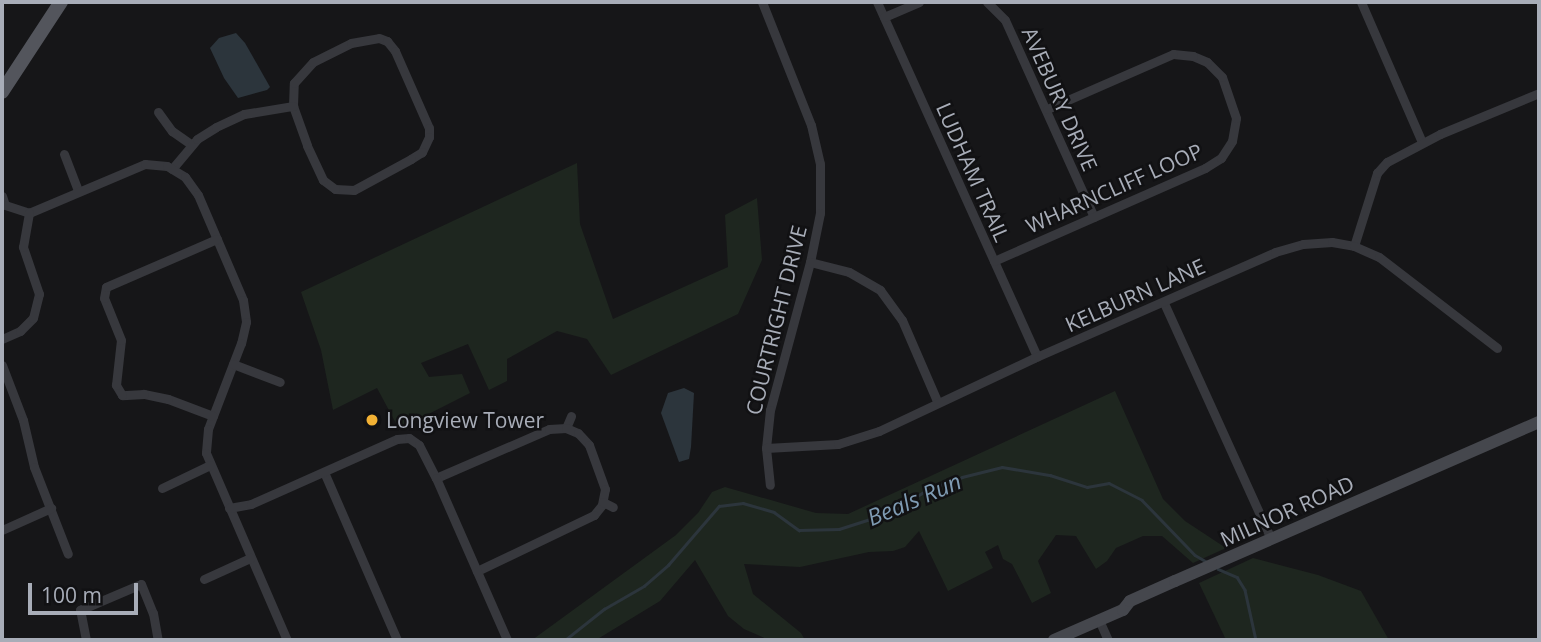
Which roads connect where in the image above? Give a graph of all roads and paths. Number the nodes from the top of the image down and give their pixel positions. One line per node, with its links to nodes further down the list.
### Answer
1 (61, 2): 8 (main road)
2 (762, 2): 24 (street, COURTRIGHT DRIVE)
3 (877, 2): 7 (street, LUDHAM TRAIL)
4 (919, 2): 7 (street)
5 (987, 2): 11 (street, AVEBURY DRIVE)
6 (1361, 2): 13 (street)
7 (884, 17): 23 (street, LUDHAM TRAIL)
8 (2, 92)
9 (1538, 96): 13 (street)
10 (293, 106): 10 (street); 14 (street)
11 (1047, 108): 20 (street, AVEBURY DRIVE); 20 (street, WHARNCLIFF LOOP)
12 (158, 112): 14 (street)
13 (1422, 142): 22 (street)
14 (192, 145): 16 (street)
15 (64, 154): 17 (street)
16 (172, 169): 17 (street); 21 (street)
17 (78, 191): 19 (street)
18 (2, 196): 19 (street)
19 (29, 213): 26 (street)
20 (1094, 217): 23 (street, WHARNCLIFF LOOP)
21 (217, 239): 29 (street); 33 (street)
22 (1354, 246): 25 (street, KELBURN LANE); 27 (street, KELBURN LANE)
23 (994, 261): 28 (street, LUDHAM TRAIL)
24 (810, 262): 32 (street); 37 (street, COURTRIGHT DRIVE)
25 (1164, 303): 28 (street, KELBURN LANE); 48 (street)
26 (2, 339)
27 (1497, 348)
28 (1037, 357): 32 (street, KELBURN LANE)
29 (233, 364): 31 (street); 33 (street)
30 (2, 365): 45 (street)
31 (280, 382)
32 (938, 403): 37 (street, KELBURN LANE)
33 (213, 416): 38 (street)
34 (571, 416): 36 (street)
35 (1539, 422): 48 (main road, MILNOR ROAD)
36 (566, 428): 40 (street); 43 (street)
37 (766, 448): 41 (street, COURTRIGHT DRIVE)
38 (209, 465): 42 (street); 46 (street)
39 (324, 472): 40 (street); 46 (street); 57 (street)
40 (436, 478): 51 (street)
41 (770, 485)
42 (162, 488)
43 (603, 502): 44 (street); 51 (street)
44 (613, 507)
45 (51, 508): 47 (street); 49 (street)
46 (229, 508): 50 (street)
47 (2, 530)
48 (1271, 539): 53 (main road, MILNOR ROAD)
49 (68, 554)
50 (250, 558): 52 (street); 56 (street)
51 (477, 571): 58 (street)
52 (204, 579)
53 (1100, 620): 59 (main road, MILNOR ROAD); 60 (street)
54 (86, 640): 55 (street)
55 (158, 640)
56 (287, 640)
57 (397, 640)
58 (507, 640)
59 (1054, 640)
60 (1108, 640)

